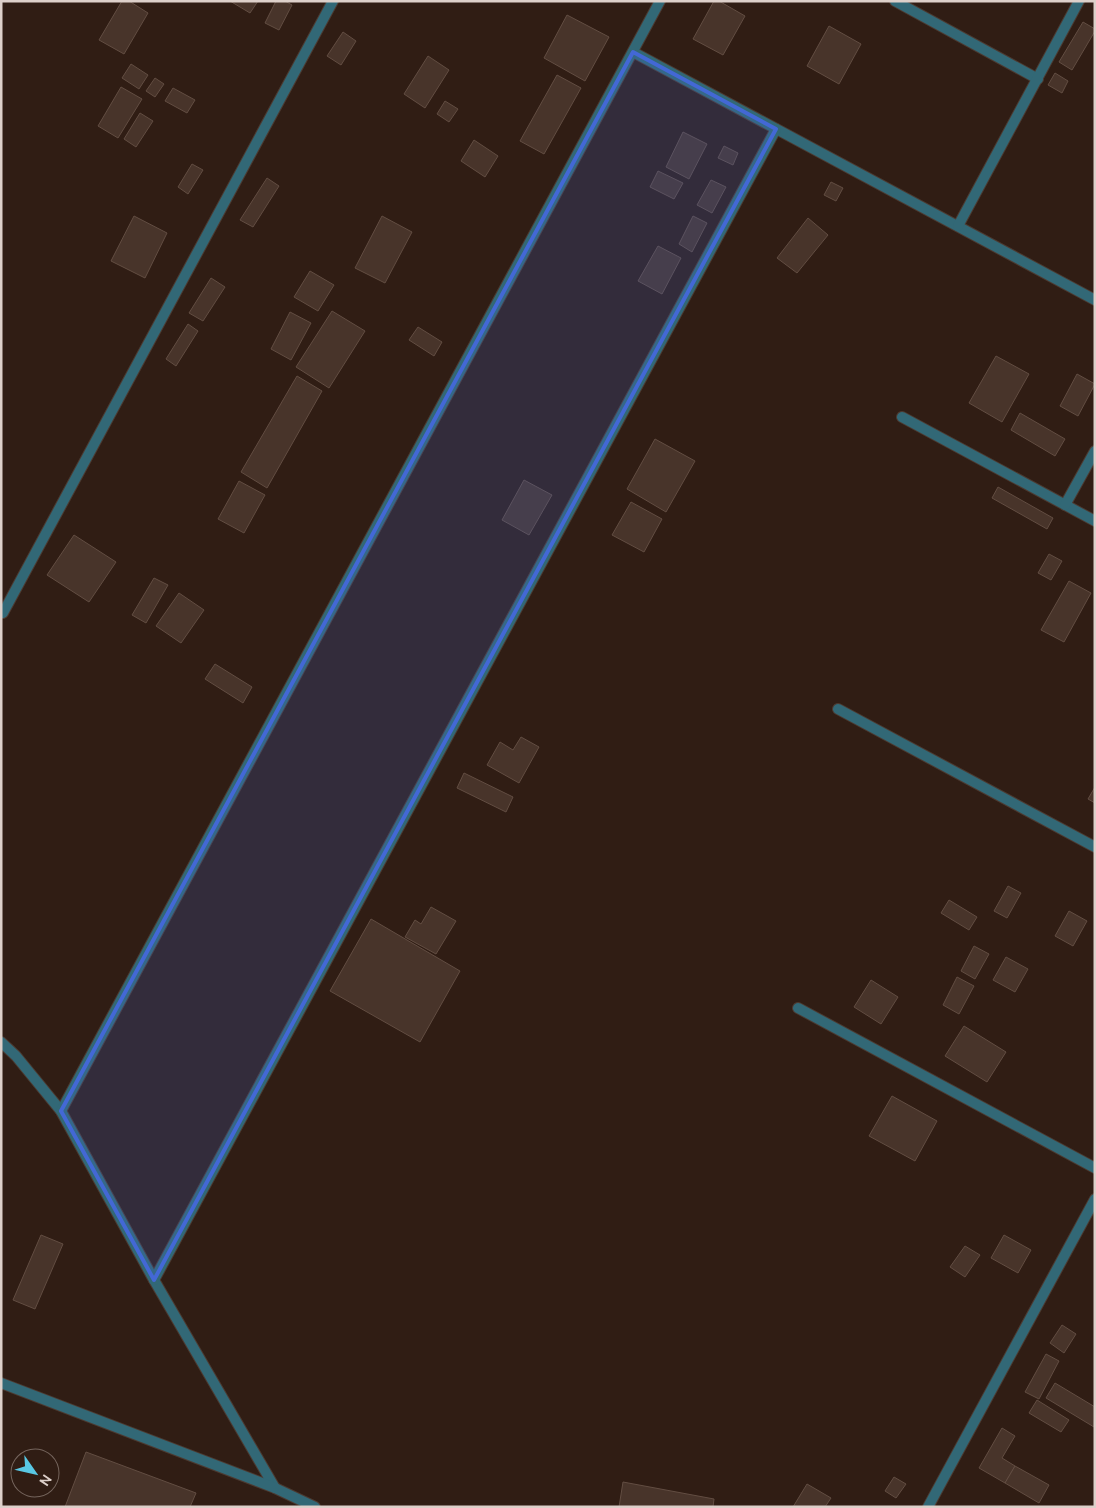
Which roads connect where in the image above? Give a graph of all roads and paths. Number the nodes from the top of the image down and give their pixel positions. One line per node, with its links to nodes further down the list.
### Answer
1 (333, 1): 14 (street)
2 (660, 1): 5 (street)
3 (895, 1): 6 (street)
4 (1080, 1): 6 (street)
5 (633, 52): 7 (street); 19 (street)
6 (1038, 78): 8 (street)
7 (776, 129): 8 (street); 22 (street)
8 (958, 226): 9 (street)
9 (1095, 300)
10 (902, 417): 12 (street)
11 (1095, 451): 12 (street)
12 (1066, 505): 13 (street)
13 (1095, 521)
14 (2, 613)
15 (838, 709): 16 (street)
16 (1095, 847)
17 (798, 1008): 20 (street)
18 (1, 1042): 19 (street)
19 (61, 1111): 22 (street)
20 (1095, 1168)
21 (1095, 1198): 26 (street)
22 (154, 1280): 24 (street)
23 (1, 1384): 24 (street)
24 (275, 1488): 25 (street)
25 (315, 1507)
26 (928, 1507)

